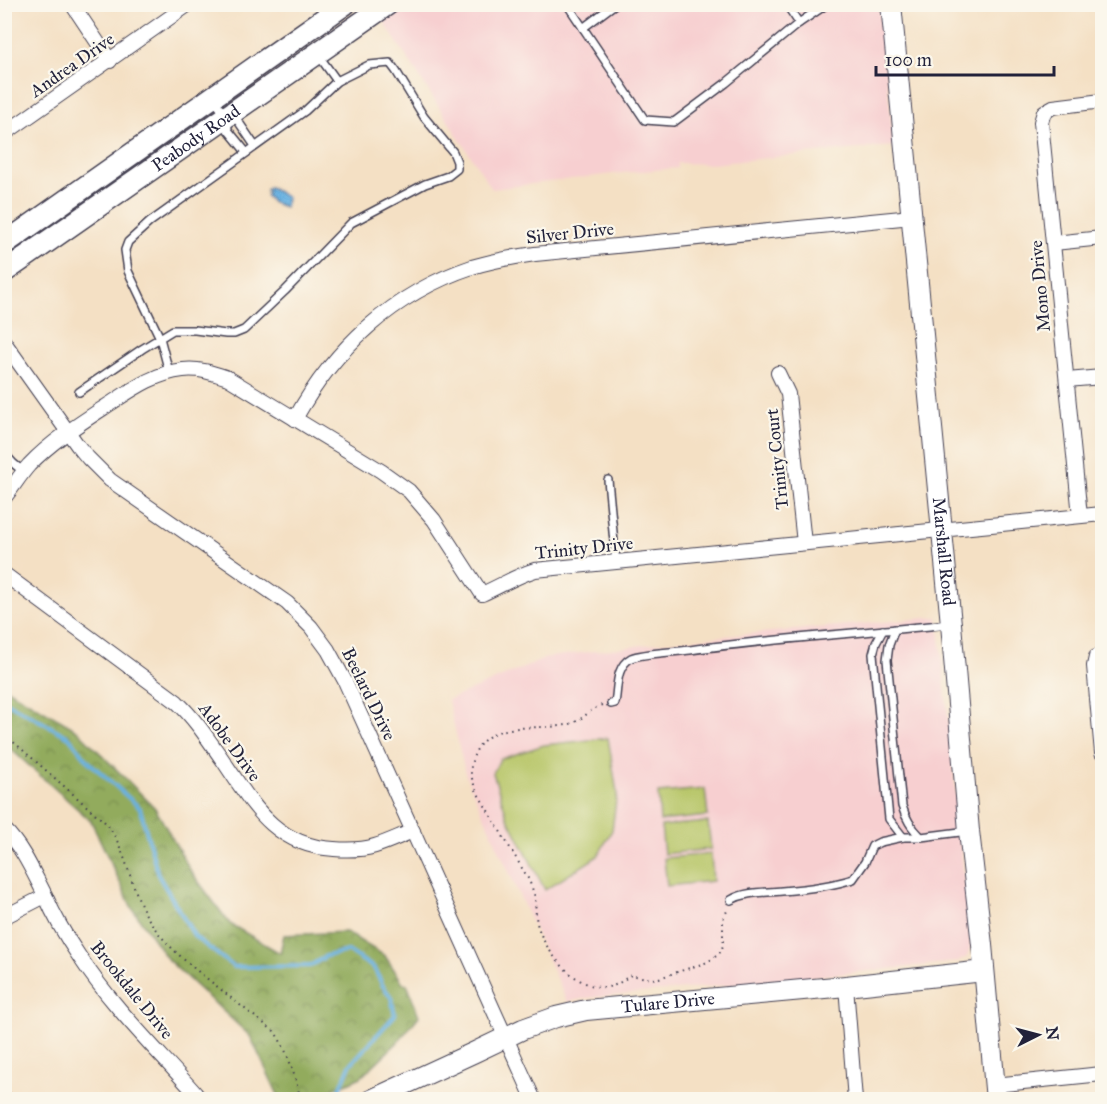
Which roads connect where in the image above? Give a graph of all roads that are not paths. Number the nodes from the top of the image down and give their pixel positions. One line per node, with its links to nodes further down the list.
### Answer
1 (72, 4): 13 (street)
2 (189, 4): 13 (street, Andrea Drive)
3 (345, 4): 15 (main road, Peabody Road)
4 (388, 4): 12 (main road, Peabody Road)
5 (567, 4): 11 (lane)
6 (615, 4): 11 (lane)
7 (786, 4): 10 (lane)
8 (827, 4): 10 (lane)
9 (891, 4): 21 (street, Marshall Road)
10 (799, 23): 11 (lane)
11 (583, 28)
12 (318, 54): 14 (lane); 17 (main road, Peabody Road)
13 (110, 61): 18 (street, Andrea Drive)
14 (338, 81): 19 (lane); 26 (lane)
15 (212, 97): 17 (lane); 24 (main road, Peabody Road)
16 (1102, 101): 23 (street, Mono Drive)
17 (227, 117): 19 (lane); 20 (lane); 25 (main road, Peabody Road)
18 (4, 134)
19 (255, 146): 20 (lane)
20 (246, 152): 26 (lane)
21 (912, 217): 33 (street, Silver Drive); 41 (street, Marshall Road)
22 (1102, 238): 23 (street)
23 (1054, 243): 31 (street, Mono Drive)
24 (4, 244)
25 (4, 272)
26 (160, 338): 28 (lane); 32 (lane)
27 (4, 342): 34 (street, Beelard Drive)
28 (169, 372): 33 (street, Trinity Drive); 34 (street, Trinity Drive)
29 (778, 373): 42 (street, Trinity Court)
30 (1102, 377): 31 (street)
31 (1067, 380): 40 (street, Mono Drive)
32 (80, 392)
33 (295, 419): 43 (street, Trinity Drive)
34 (68, 433): 36 (street); 52 (street, Beelard Drive)
35 (4, 453): 36 (lane)
36 (24, 472): 38 (street)
37 (608, 480): 43 (lane)
38 (4, 498)
39 (1102, 514): 40 (street, Trinity Drive)
40 (1080, 516): 41 (street, Trinity Drive)
41 (942, 530): 42 (street, Trinity Drive); 45 (street, Marshall Road)
42 (804, 543): 43 (street, Trinity Drive)
43 (616, 563)
44 (4, 574): 52 (street, Adobe Drive)
45 (951, 624): 46 (lane); 53 (street, Marshall Road)
46 (895, 629): 47 (lane); 55 (lane)
47 (883, 630): 49 (lane); 54 (lane)
48 (1102, 655): 50 (street)
49 (611, 704)
50 (1102, 753)
51 (4, 829): 56 (street, Brookdale Drive)
52 (413, 831): 61 (street, Beelard Drive)
53 (969, 831): 55 (lane); 59 (street, Marshall Road)
54 (903, 837): 55 (lane); 57 (lane)
55 (921, 837)
56 (45, 896): 58 (street); 64 (street, Brookdale Drive)
57 (731, 900)
58 (4, 917)
59 (984, 971): 60 (street, Tulare Drive); 63 (street, Marshall Road)
60 (846, 986): 61 (street, Tulare Drive); 67 (street)
61 (506, 1037): 65 (street, Tulare Drive); 66 (street, Beelard Drive)
62 (1102, 1074): 63 (street)
63 (995, 1092)
64 (200, 1100)
65 (371, 1100)
66 (534, 1100)
67 (855, 1100)

